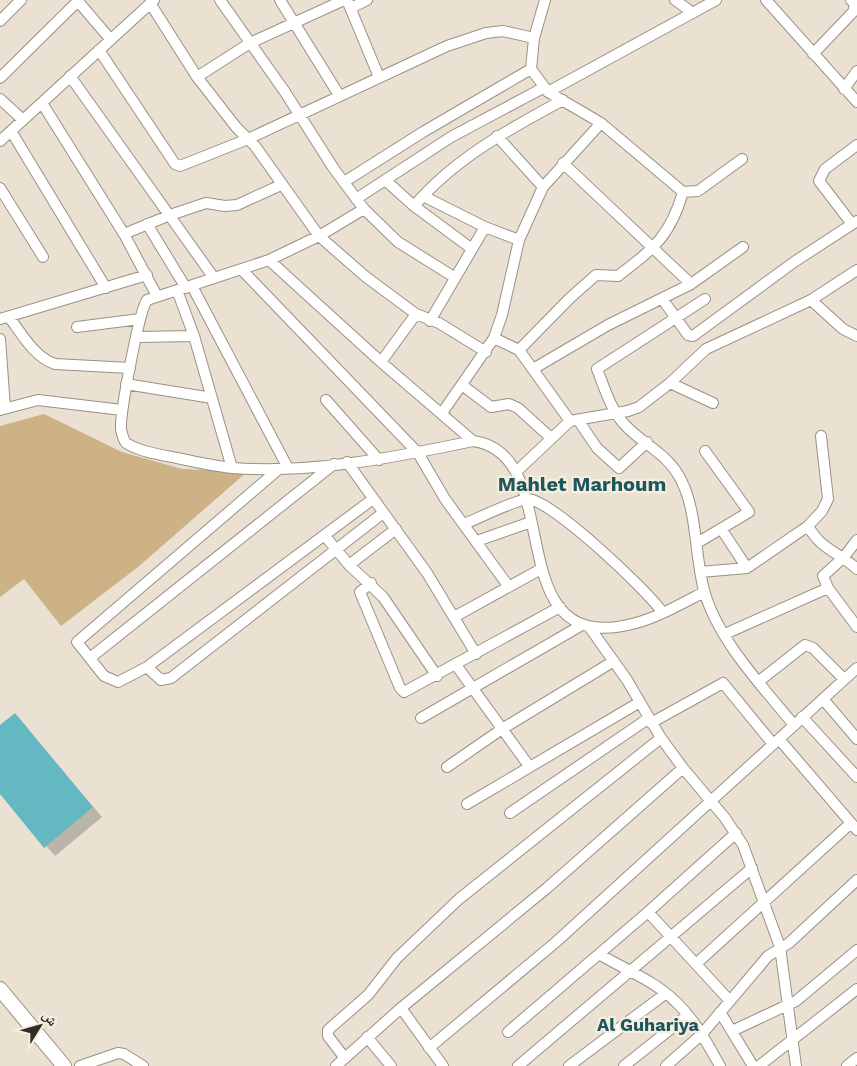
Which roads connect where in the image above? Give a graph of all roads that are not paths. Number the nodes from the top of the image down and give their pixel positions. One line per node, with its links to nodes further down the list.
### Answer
1 (21, 0): 14 (street)
2 (78, 0): 17 (street); 26 (street)
3 (220, 0): 18 (street)
4 (280, 0): 15 (street)
5 (367, 0): 12 (street)
6 (545, 0): 16 (street)
7 (675, 0): 13 (street)
8 (716, 0): 13 (street)
9 (766, 0): 20 (street)
10 (851, 0): 20 (street)
11 (152, 2): 17 (street); 25 (street)
12 (347, 3): 15 (street); 24 (street)
13 (693, 13): 28 (street)
14 (0, 21)
15 (294, 22): 18 (street); 29 (street)
16 (534, 38): 21 (street); 24 (street)
17 (111, 40): 19 (street)
18 (250, 43): 25 (street); 34 (street)
19 (99, 50): 23 (street); 39 (street)
20 (813, 54): 27 (street)
21 (531, 69): 28 (street); 45 (street)
22 (857, 71): 27 (street)
23 (70, 76): 33 (street); 54 (street)
24 (379, 76): 29 (street)
25 (197, 77): 39 (street)
26 (0, 78)
27 (844, 89): 32 (street)
28 (546, 90): 31 (street); 44 (street)
29 (340, 95): 34 (street)
30 (0, 99): 35 (street)
31 (563, 100): 36 (street); 38 (street)
32 (857, 102)
33 (42, 103): 35 (street); 58 (street)
34 (300, 114): 39 (street); 45 (street)
35 (23, 120): 37 (street)
36 (602, 122): 43 (street); 49 (street)
37 (11, 130): 40 (street); 72 (street)
38 (497, 136): 47 (street); 50 (street)
39 (248, 139): 46 (street)
40 (0, 141)
41 (857, 145): 55 (street)
42 (742, 160): 49 (street)
43 (563, 163): 47 (street); 62 (street)
44 (385, 180): 51 (street); 52 (street)
45 (344, 182): 51 (street)
46 (281, 185): 54 (street); 59 (street)
47 (544, 186): 60 (street)
48 (0, 188): 64 (street)
49 (683, 192): 62 (street)
50 (423, 196): 52 (street); 57 (street)
51 (356, 199): 53 (street)
52 (414, 206): 63 (street)
53 (364, 209): 59 (street); 69 (street)
54 (170, 215): 56 (street); 70 (street)
55 (854, 222): 80 (street)
56 (147, 224): 58 (street); 73 (street)
57 (485, 227): 60 (street); 63 (street)
58 (124, 234): 68 (street)
59 (319, 236): 65 (street); 78 (street)
60 (519, 240): 87 (street)
61 (743, 247): 71 (street)
62 (654, 248): 71 (street); 89 (street)
63 (472, 249): 69 (street)
64 (43, 258)
65 (269, 260): 66 (street); 91 (street)
66 (242, 270): 70 (street); 110 (street)
67 (857, 270): 77 (street)
68 (147, 275): 72 (street); 74 (street)
69 (454, 277): 82 (street)
70 (214, 278): 73 (street)
71 (691, 284): 76 (street)
72 (106, 288): 79 (street)
73 (185, 288): 74 (street); 84 (street); 115 (street)
74 (157, 296): 81 (street)
75 (706, 299): 80 (street)
76 (663, 300): 80 (street); 93 (street)
77 (811, 300): 85 (street); 94 (street)
78 (416, 314): 82 (street); 91 (street)
79 (4, 318): 92 (street)
80 (678, 318): 103 (street)
81 (140, 319): 83 (street); 86 (street)
82 (430, 321): 90 (street)
83 (77, 327)
84 (194, 336): 86 (street); 97 (street)
85 (857, 336)
86 (137, 337): 92 (street)
87 (494, 338): 89 (street); 90 (street)
88 (0, 339): 100 (street)
89 (519, 350): 93 (street)
90 (486, 352): 96 (street)
91 (381, 362): 102 (street)
92 (130, 368): 95 (street)
93 (533, 368): 104 (street)
94 (670, 383): 99 (street); 103 (street)
95 (126, 384): 97 (street); 101 (street)
96 (462, 385): 102 (street); 106 (street)
97 (212, 398): 114 (street)
98 (326, 400): 111 (street)
99 (713, 403)
100 (2, 409): 101 (street)
101 (122, 410): 114 (street)
102 (442, 413): 107 (street)
103 (615, 413): 104 (street); 108 (street)
104 (574, 420): 106 (street); 108 (street)
105 (820, 436): 122 (street)
106 (551, 438): 116 (street)
107 (474, 441): 110 (street); 116 (street)
108 (647, 442): 128 (street)
109 (705, 451): 124 (street)
110 (418, 453): 111 (street); 121 (street)
111 (379, 460): 112 (street)
112 (347, 462): 113 (street); 117 (street)
113 (334, 464): 115 (street); 147 (street)
114 (232, 468): 115 (street)
115 (284, 469): 147 (street)
116 (516, 472): 118 (street)
117 (373, 499): 119 (street); 125 (street)
118 (526, 499): 120 (street); 121 (street); 141 (street)
119 (383, 513): 123 (street); 129 (street)
120 (531, 522): 126 (street); 134 (street)
121 (464, 524): 126 (street)
122 (808, 526): 130 (street); 132 (street)
123 (396, 529): 131 (street); 142 (street)
124 (722, 530): 128 (street); 132 (street)
125 (325, 536): 129 (street); 150 (street)
126 (477, 540): 137 (street)
127 (857, 540): 130 (street)
128 (697, 543): 135 (street)
129 (337, 551): 131 (street); 150 (street)
130 (844, 557): 133 (street); 138 (street)
131 (349, 565): 136 (street)
132 (747, 568): 135 (street)
133 (857, 569)
134 (542, 570): 137 (street); 140 (street)
135 (700, 572): 139 (street)
136 (370, 583): 152 (street); 152 (street)
137 (509, 587): 142 (street)
138 (828, 588): 144 (street); 145 (street)
139 (704, 592): 141 (street); 145 (street)
140 (560, 607): 143 (street); 146 (street)
141 (663, 613): 143 (street)
142 (454, 617): 146 (street)
143 (586, 627): 148 (street); 155 (street)
144 (857, 627)
145 (725, 634): 154 (street)
146 (476, 654): 149 (street)
147 (90, 658): 150 (street)
148 (614, 661): 157 (street); 162 (street)
149 (456, 665): 152 (street); 155 (street)
150 (147, 667)
151 (857, 668): 153 (street)
152 (437, 676)
153 (844, 679): 154 (street); 156 (street)
154 (758, 682): 161 (street)
155 (474, 688): 159 (street); 162 (street)
156 (822, 699): 158 (street); 164 (street)
157 (640, 702): 160 (street); 166 (street)
158 (802, 717): 161 (street); 169 (street)
159 (422, 718)
160 (650, 720): 163 (street); 165 (street); 172 (street)
161 (794, 725): 165 (street)
162 (502, 729): 166 (street); 167 (street)
163 (661, 738): 168 (street); 199 (street)
164 (857, 740)
165 (776, 741): 170 (street); 173 (street)
166 (529, 766): 171 (street)
167 (447, 767)
168 (683, 768): 170 (street); 190 (street)
169 (857, 777)
170 (712, 802): 174 (street); 198 (street)
171 (467, 804)
172 (510, 813)
173 (854, 826): 177 (street)
174 (736, 833): 175 (street); 178 (street)
175 (752, 868): 177 (street); 179 (street)
176 (857, 880): 180 (street)
177 (764, 901): 180 (street); 183 (street)
178 (648, 912): 179 (street); 182 (street)
179 (671, 936): 183 (street); 184 (street)
180 (780, 947): 188 (street); 189 (street)
181 (857, 950): 189 (street)
182 (599, 954): 184 (street); 194 (street)
183 (697, 963): 188 (street)
184 (630, 972): 187 (street); 207 (street)
185 (0, 989): 201 (street)
186 (857, 989): 197 (street)
187 (666, 994): 192 (street); 208 (street)
188 (729, 1000): 191 (street)
189 (787, 1006): 193 (street); 197 (street)
190 (401, 1008): 196 (street); 198 (street)
191 (720, 1012): 193 (street); 195 (street)
192 (688, 1015): 195 (street); 209 (street)
193 (732, 1031): 212 (street)
194 (508, 1032)
195 (702, 1034): 210 (street); 211 (street)
196 (367, 1037): 199 (street); 205 (street)
197 (792, 1042): 213 (street); 214 (street)
198 (429, 1048): 206 (street)
199 (344, 1057): 204 (street)
200 (857, 1058): 215 (street)
201 (64, 1066)
202 (80, 1066): 203 (street)
203 (143, 1066)
204 (336, 1066)
205 (391, 1066)
206 (443, 1066)
207 (518, 1066)
208 (568, 1066)
209 (624, 1066)
210 (666, 1066)
211 (720, 1066)
212 (753, 1066)
213 (758, 1066)
214 (796, 1066)
215 (847, 1066)

